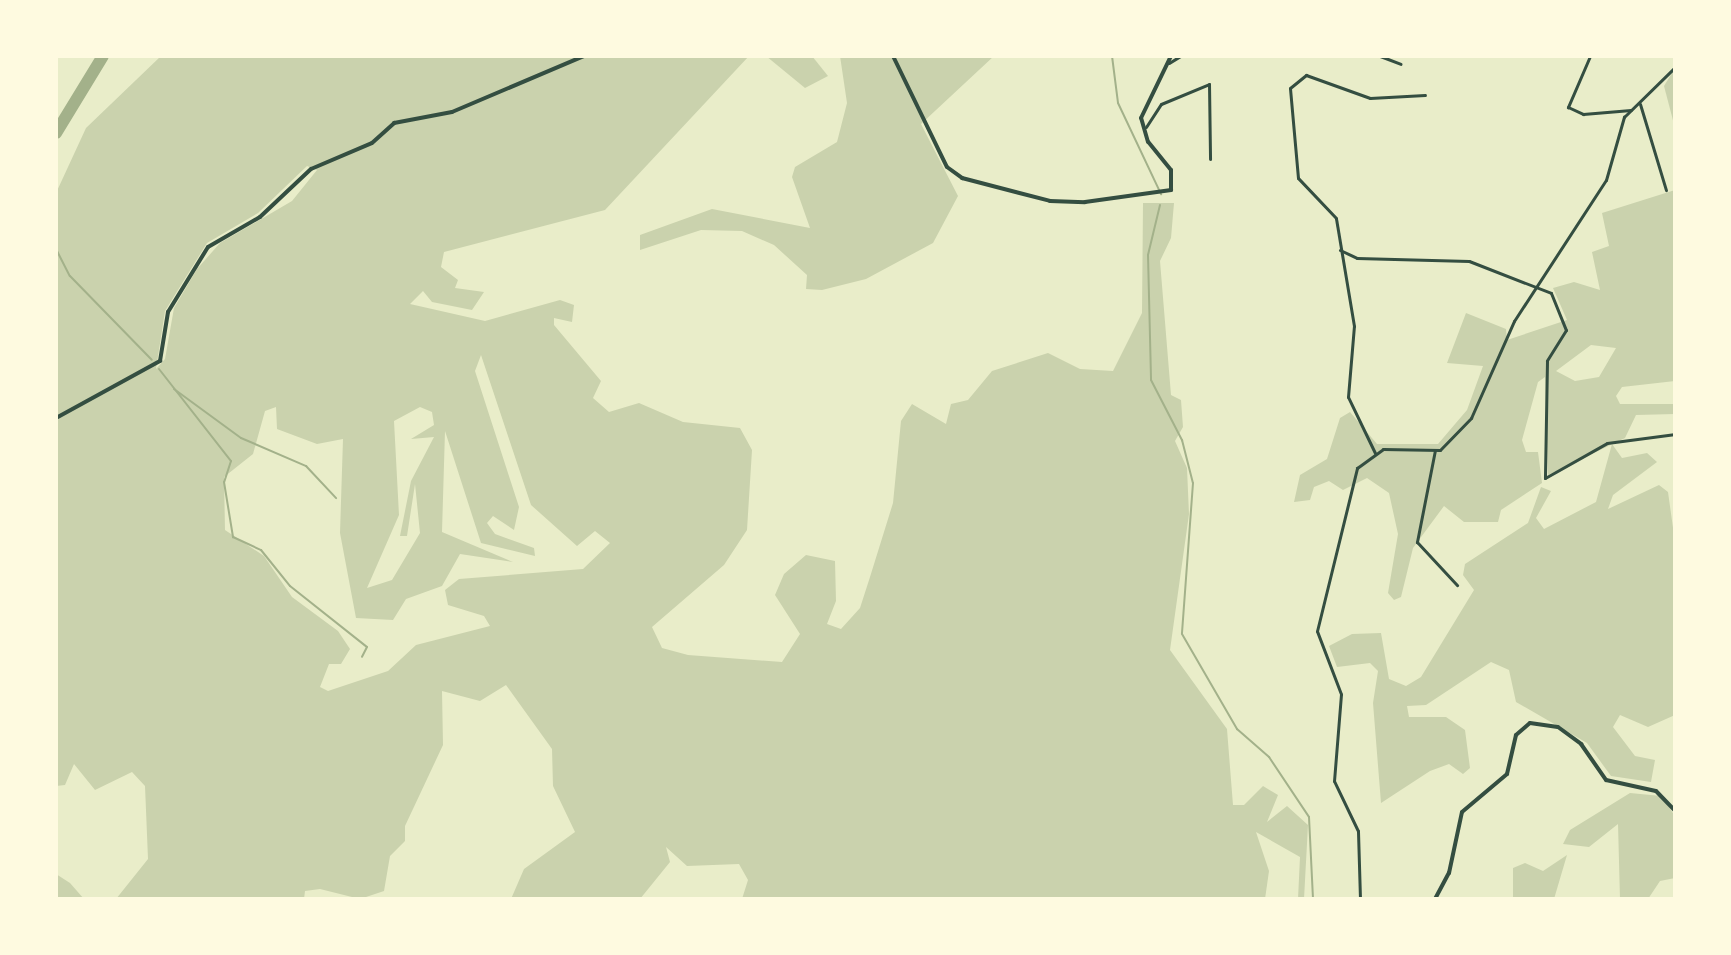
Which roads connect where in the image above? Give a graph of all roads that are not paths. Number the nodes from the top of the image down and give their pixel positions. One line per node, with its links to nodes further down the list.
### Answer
1 (584, 56): 18 (street)
2 (893, 56): 13 (street)
3 (1171, 56): 7 (street)
4 (1180, 56): 7 (street)
5 (1380, 56): 8 (street)
6 (1590, 56): 12 (street)
7 (1167, 63): 13 (street)
8 (1401, 64)
9 (1675, 67): 11 (street)
10 (1425, 95): 16 (street)
11 (1640, 104): 12 (street); 15 (street)
12 (1631, 110): 17 (street)
13 (1142, 130): 14 (street)
14 (1210, 159)
15 (1666, 190)
16 (1340, 250): 17 (street); 21 (street)
17 (1541, 286): 19 (street); 20 (street)
18 (56, 418)
19 (1675, 434)
20 (1435, 450): 21 (street); 22 (street)
21 (1375, 453): 24 (street)
22 (1457, 585)
23 (1675, 811): 25 (street)
24 (1360, 899)
25 (1435, 899)

